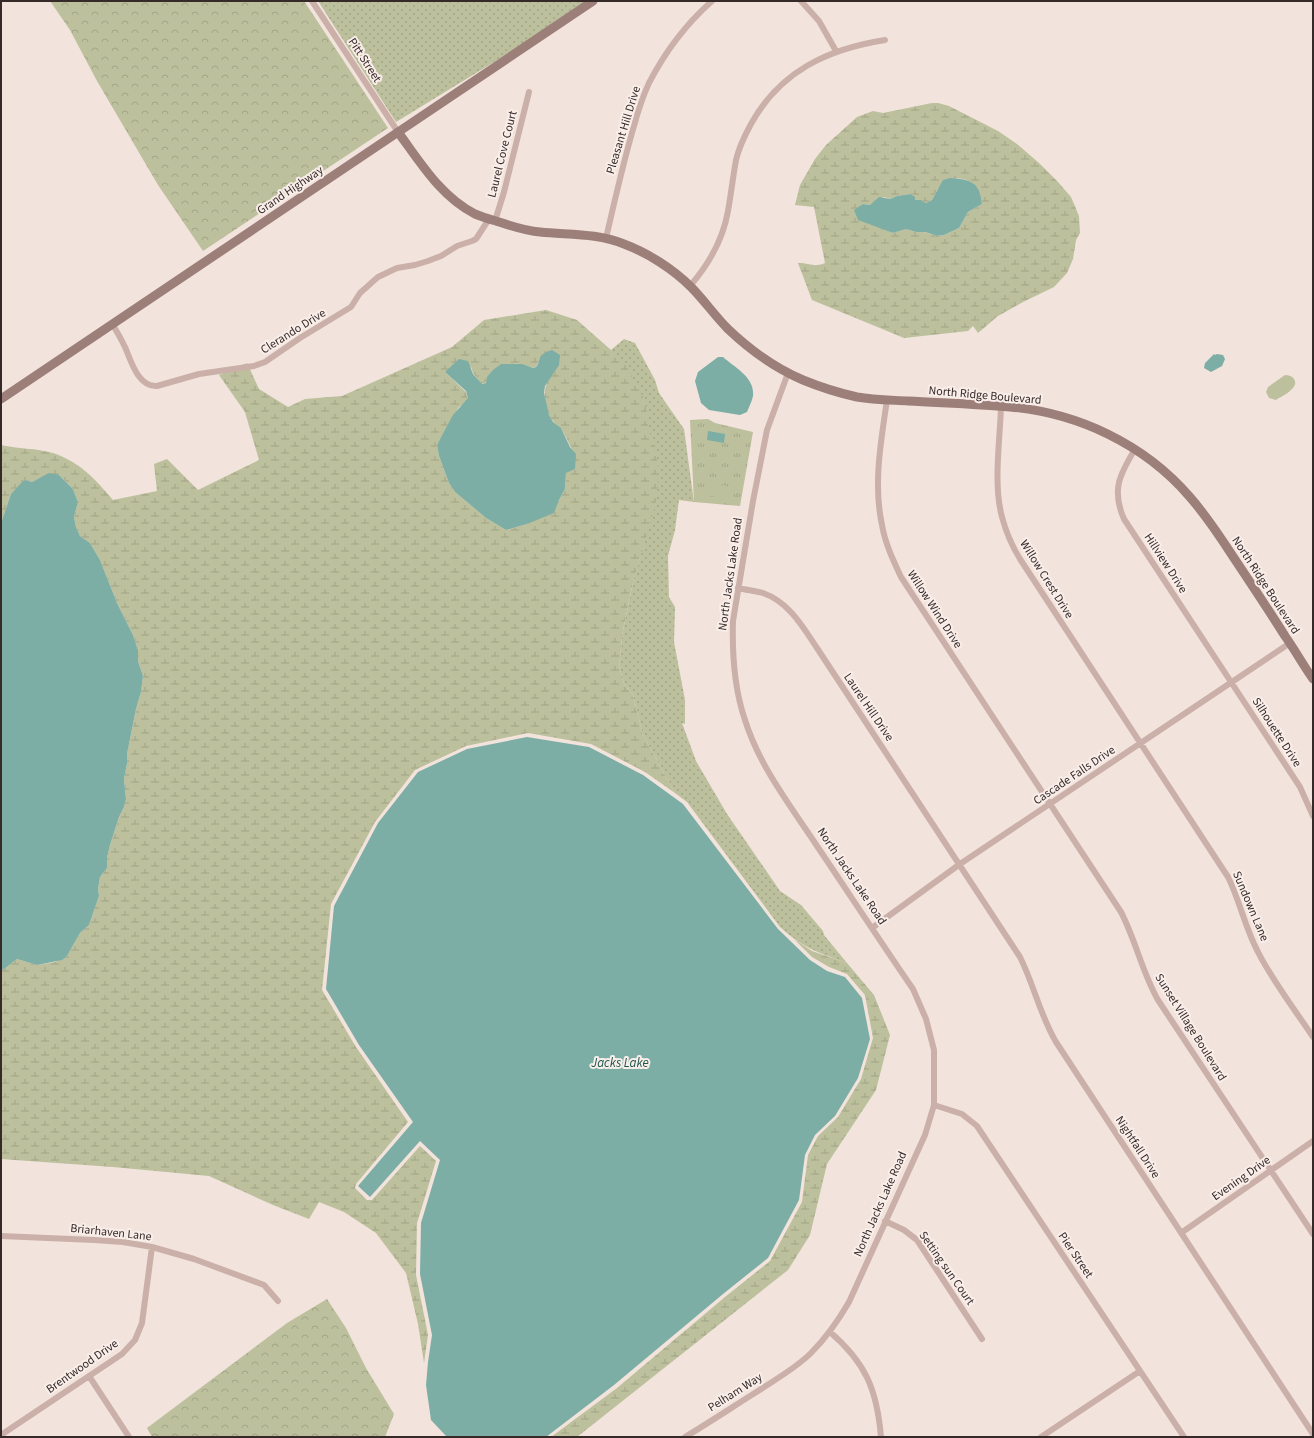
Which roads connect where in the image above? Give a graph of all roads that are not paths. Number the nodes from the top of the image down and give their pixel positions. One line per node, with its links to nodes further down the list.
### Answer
1 (312, 1): 8 (street, Pitt Street)
2 (593, 1): 8 (street, Grand Highway)
3 (712, 1): 10 (street, Pleasant Hill Drive)
4 (802, 1): 6 (street)
5 (885, 40): 6 (street)
6 (836, 51): 11 (street)
7 (529, 92): 9 (street, Laurel Cove Court)
8 (398, 132): 9 (street); 12 (street, Grand Highway)
9 (492, 220): 10 (street); 12 (street, Clerando Drive)
10 (606, 238): 11 (street)
11 (690, 286): 13 (street, North Ridge Boulevard)
12 (112, 324): 14 (street, Grand Highway)
13 (788, 372): 15 (street, North Ridge Boulevard); 18 (street, North Jacks Lake Road)
14 (1, 399)
15 (887, 400): 16 (street, North Ridge Boulevard); 23 (street, Willow Wind Drive)
16 (1001, 406): 17 (street, North Ridge Boulevard); 22 (street, Willow Crest Drive)
17 (1135, 449): 19 (street, North Ridge Boulevard); 21 (street, Hillview Drive)
18 (738, 588): 25 (street, Laurel Hill Drive); 26 (street, North Jacks Lake Road)
19 (1290, 643): 20 (street, North Ridge Boulevard); 21 (street, Cascade Falls Drive)
20 (1313, 679)
21 (1231, 683): 22 (street, Cascade Falls Drive); 24 (street, Silhouette Drive)
22 (1141, 743): 23 (street, Cascade Falls Drive); 27 (street, Sundown Lane)
23 (1050, 804): 25 (street, Cascade Falls Drive); 30 (street, Sunset Village Boulevard)
24 (1313, 816)
25 (960, 864): 26 (street, Cascade Falls Drive); 32 (street, Nightfall Drive)
26 (872, 928): 28 (street, North Jacks Lake Road)
27 (1313, 1037)
28 (934, 1105): 31 (street, North Jacks Lake Road); 40 (street, Pier Street)
29 (1313, 1141): 30 (street, Evening Drive)
30 (1270, 1170): 32 (street, Evening Drive); 33 (street, Sunset Village Boulevard)
31 (885, 1221): 37 (street, North Jacks Lake Road); 38 (street, Setting sun Court)
32 (1181, 1233): 42 (street, Nightfall Drive)
33 (1313, 1234)
34 (1, 1236): 35 (street, Briarhaven Lane)
35 (152, 1247): 36 (street, Briarhaven Lane); 41 (street, Brentwood Drive)
36 (278, 1301)
37 (830, 1332): 39 (street, North Jacks Lake Road); 46 (street)
38 (982, 1339)
39 (796, 1365): 45 (street, Pelham Way)
40 (1140, 1371): 47 (street); 48 (street, Pier Street)
41 (89, 1376): 43 (street, Brentwood Drive); 44 (street)
42 (1313, 1434)
43 (1, 1435)
44 (128, 1437)
45 (685, 1437)
46 (881, 1437)
47 (1041, 1437)
48 (1184, 1437)

